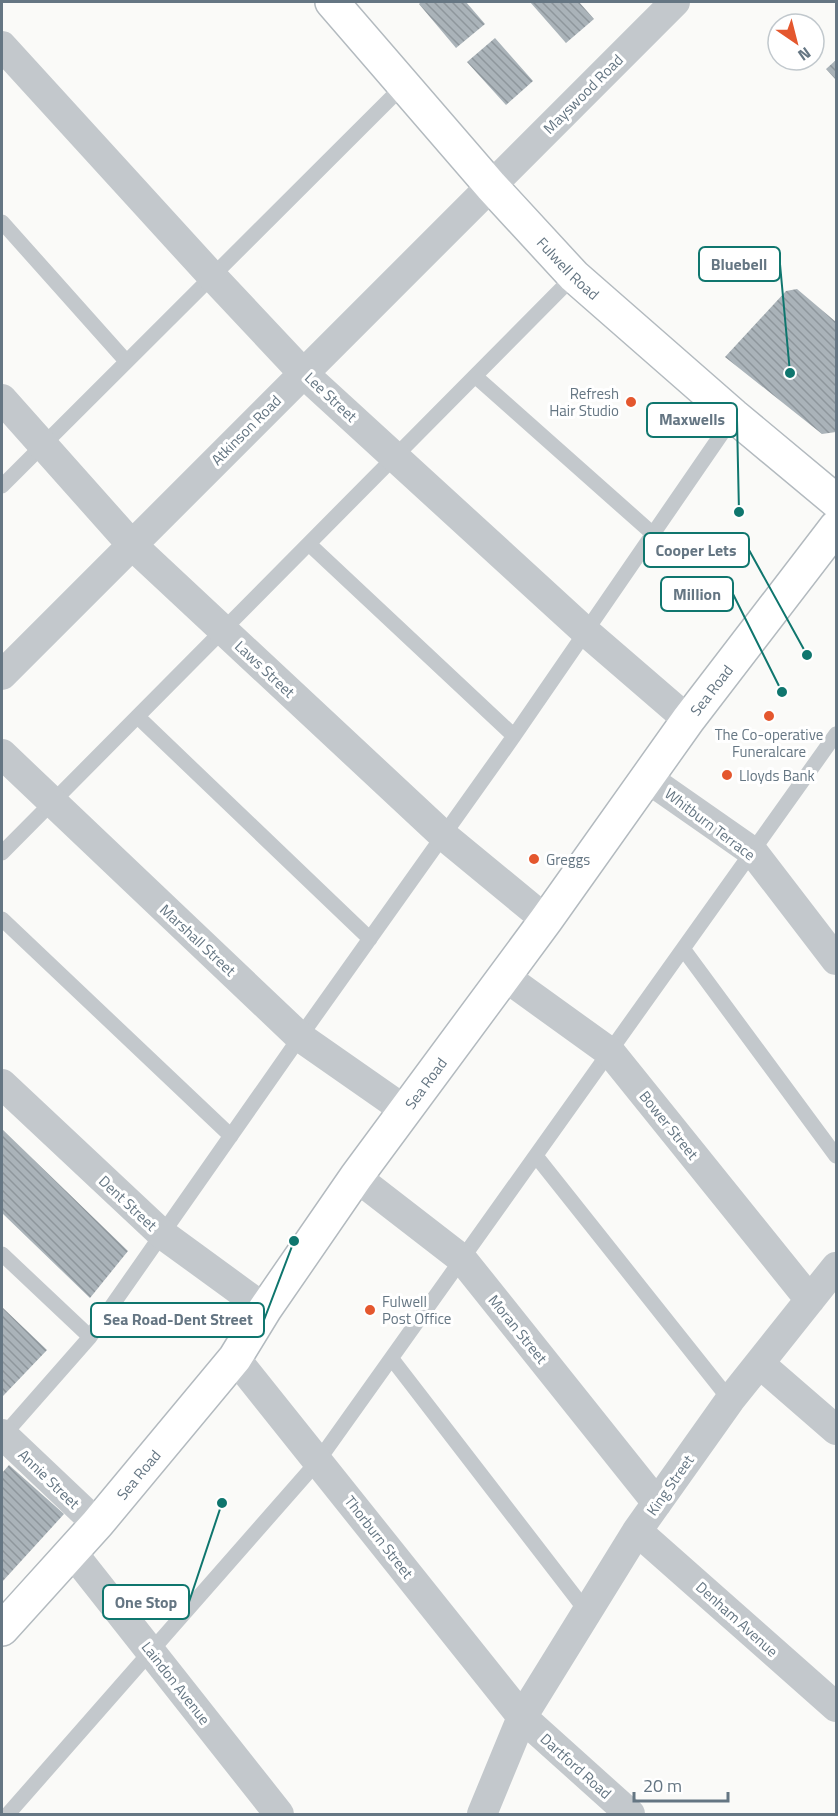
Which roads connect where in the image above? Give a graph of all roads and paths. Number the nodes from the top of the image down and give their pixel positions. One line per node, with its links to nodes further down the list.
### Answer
1 (332, 2): 4 (street, Fulwell Road)
2 (664, 5): 5 (street, Mayswood Road)
3 (2, 46): 7 (street, Lee Street)
4 (404, 85): 5 (street, Fulwell Road); 7 (lane)
5 (491, 186): 8 (street, Fulwell Road); 10 (street, Atkinson Road)
6 (2, 222): 9 (lane)
7 (211, 275): 9 (lane); 10 (street, Lee Street)
8 (574, 276): 11 (lane); 13 (street, Fulwell Road)
9 (126, 361): 14 (lane)
10 (303, 373): 15 (street, Lee Street); 20 (street, Atkinson Road)
11 (475, 376): 15 (lane); 19 (lane)
12 (2, 399): 14 (street, Laws Street)
13 (734, 416): 17 (street, Fulwell Road); 19 (lane)
14 (43, 445): 16 (lane); 20 (street, Laws Street)
15 (395, 456): 21 (lane); 23 (street, Lee Street)
16 (2, 486)
17 (837, 501)
18 (837, 527): 26 (street, Sea Road)
19 (653, 534): 23 (lane)
20 (132, 544): 22 (street, Laws Street); 24 (street, Atkinson Road)
21 (309, 544): 22 (lane); 27 (lane)
22 (224, 630): 25 (lane); 32 (street, Laws Street)
23 (586, 632): 26 (street, Lee Street); 27 (lane)
24 (2, 675)
25 (138, 717): 31 (lane); 37 (lane)
26 (688, 720): 30 (street, Sea Road)
27 (514, 736): 32 (lane)
28 (836, 737): 33 (lane)
29 (2, 754): 31 (street, Marshall Street)
30 (647, 777): 33 (street, Whitburn Terrace); 36 (street, Sea Road)
31 (53, 803): 34 (lane); 41 (street, Marshall Street)
32 (444, 836): 36 (street, Laws Street); 37 (lane)
33 (753, 852): 38 (lane); 39 (street, Whitburn Terrace)
34 (2, 853)
35 (2, 918): 45 (lane)
36 (546, 920): 40 (street, Sea Road)
37 (370, 939): 41 (lane)
38 (684, 950): 42 (lane); 47 (lane)
39 (837, 960)
40 (504, 976): 42 (street, Bower Street); 44 (street, Sea Road)
41 (300, 1037): 44 (street, Marshall Street); 45 (lane)
42 (611, 1053): 46 (lane); 53 (street, Bower Street)
43 (2, 1084): 49 (street, Dent Street)
44 (406, 1111): 48 (street, Sea Road)
45 (231, 1136): 49 (lane)
46 (537, 1156): 51 (lane); 59 (lane)
47 (837, 1156)
48 (356, 1177): 51 (street, Moran Street); 54 (street, Sea Road)
49 (162, 1234): 54 (street, Dent Street); 55 (lane)
50 (2, 1254): 55 (lane)
51 (462, 1259): 57 (lane); 63 (street, Moran Street)
52 (837, 1267): 53 (street, King Street)
53 (810, 1300): 58 (street, King Street)
54 (265, 1309): 56 (street, Sea Road)
55 (90, 1337): 61 (lane)
56 (235, 1358): 62 (street, Thorburn Street); 64 (street, Sea Road)
57 (392, 1359): 62 (lane); 67 (lane)
58 (760, 1364): 59 (street, King Street); 60 (street)
59 (730, 1400): 63 (street, King Street)
60 (837, 1430)
61 (2, 1436): 64 (street, Annie Street)
62 (318, 1461): 69 (lane); 71 (street, Thorburn Street)
63 (657, 1503): 65 (street, King Street)
64 (97, 1524): 66 (street, Sea Road)
65 (637, 1531): 67 (street, King Street); 70 (street, Denham Avenue)
66 (72, 1552): 68 (street, Sea Road); 69 (street, Laindon Avenue)
67 (587, 1612): 71 (street, King Street)
68 (2, 1629)
69 (151, 1652): 72 (lane); 73 (street, Laindon Avenue)
70 (837, 1707)
71 (522, 1717): 74 (street, King Street); 75 (street, Dartford Road)
72 (8, 1815)
73 (279, 1815)
74 (482, 1815)
75 (630, 1815)

